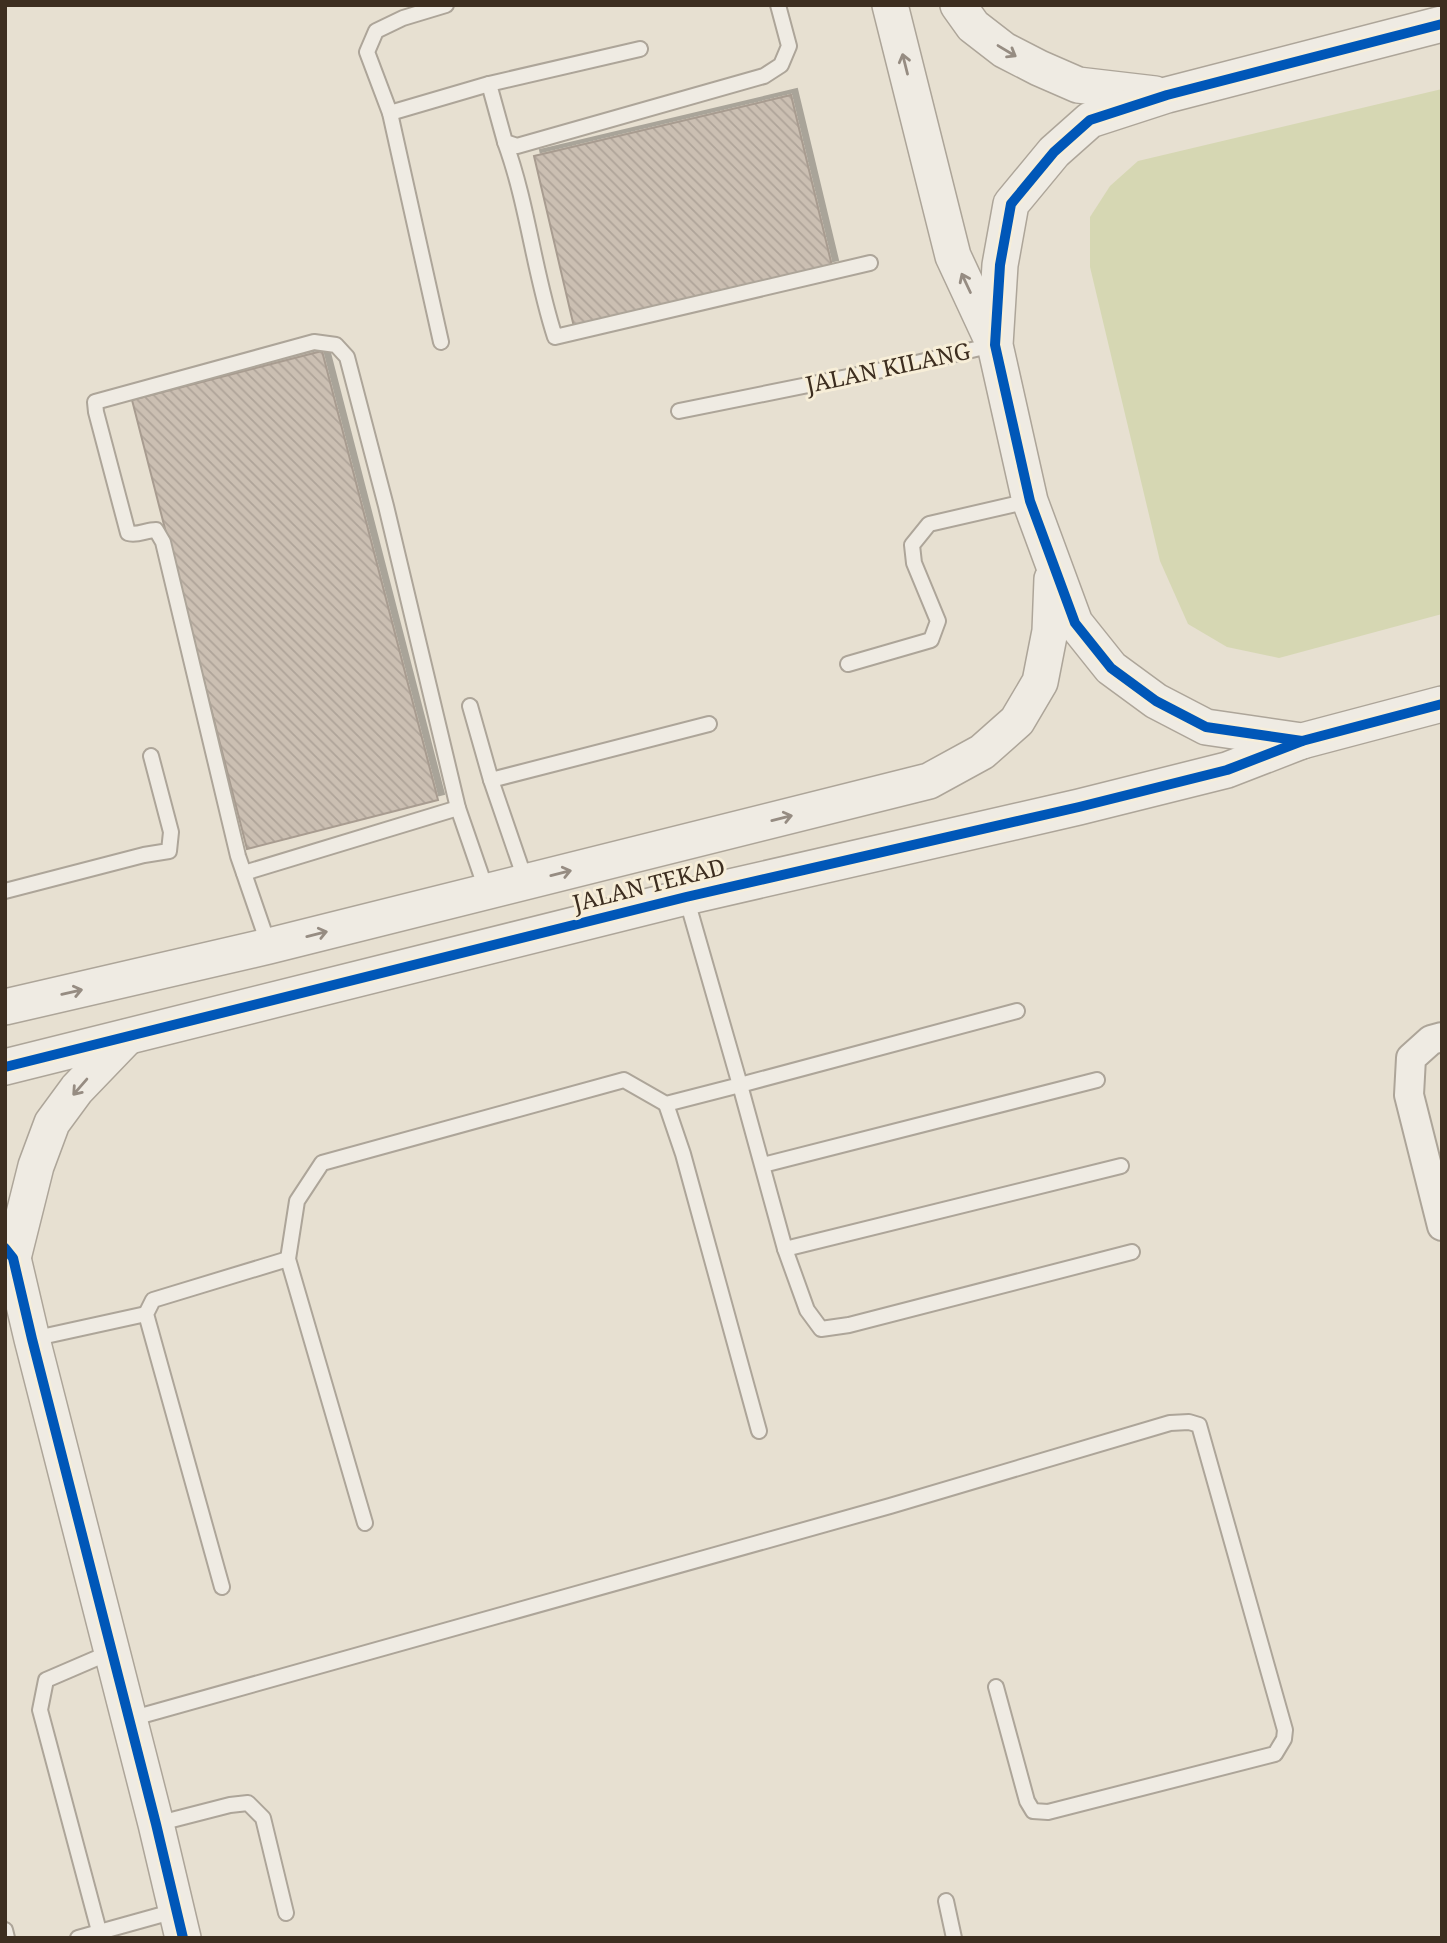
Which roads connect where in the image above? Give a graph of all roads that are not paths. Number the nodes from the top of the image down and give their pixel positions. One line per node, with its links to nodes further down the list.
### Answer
1 (446, 5): 9 (lane)
2 (778, 5): 10 (lane)
3 (890, 5): 13 (street, JALAN KILANG, one-way to 3)
4 (958, 5): 8 (street, one-way to 8)
5 (1442, 24): 8 (street)
6 (640, 49): 7 (lane)
7 (489, 84): 9 (lane); 10 (lane)
8 (1167, 95): 13 (street)
9 (390, 113): 12 (lane)
10 (505, 142): 11 (lane)
11 (870, 263)
12 (440, 342)
13 (995, 345): 14 (lane, JALAN KILANG); 15 (street)
14 (679, 411)
15 (1030, 501): 16 (street); 17 (lane)
16 (1053, 563): 21 (street); 26 (street, JALAN TEKAD, one-way to 16)
17 (848, 664)
18 (1442, 704): 21 (street, JALAN TEKAD)
19 (470, 706): 23 (lane)
20 (709, 724): 23 (lane)
21 (1302, 741): 29 (street, JALAN TEKAD)
22 (151, 755): 27 (lane)
23 (491, 780): 26 (lane)
24 (458, 808): 25 (lane); 25 (lane); 28 (lane)
25 (244, 873): 30 (lane)
26 (526, 882): 28 (street, JALAN TEKAD)
27 (5, 891)
28 (487, 892): 30 (street, JALAN TEKAD, one-way to 28)
29 (686, 897): 33 (street, JALAN TEKAD); 37 (lane)
30 (269, 946): 31 (street, JALAN TEKAD, one-way to 30)
31 (5, 1007)
32 (1017, 1011): 37 (lane)
33 (127, 1037): 35 (street, JALAN TEKAD); 44 (street, one-way to 44)
34 (1442, 1037): 41 (street)
35 (5, 1067)
36 (1097, 1080): 39 (lane)
37 (740, 1085): 38 (lane); 39 (lane)
38 (666, 1104): 45 (lane); 48 (lane)
39 (763, 1165): 42 (lane)
40 (1121, 1166): 42 (lane)
41 (1442, 1226)
42 (785, 1249): 43 (lane)
43 (1132, 1252)
44 (9, 1253): 47 (street)
45 (288, 1259): 46 (lane); 49 (lane)
46 (146, 1314): 47 (lane); 50 (lane)
47 (32, 1339): 51 (street)
48 (759, 1431)
49 (365, 1523)
50 (222, 1587)
51 (111, 1652): 53 (street); 59 (lane)
52 (996, 1688): 53 (lane)
53 (129, 1720): 54 (street)
54 (156, 1825): 56 (lane); 57 (street)
55 (946, 1901): 62 (lane)
56 (286, 1913)
57 (180, 1924): 59 (lane)
58 (5, 1930): 60 (lane)
59 (99, 1931): 61 (lane)
60 (7, 1938)
61 (78, 1938)
62 (954, 1938)

